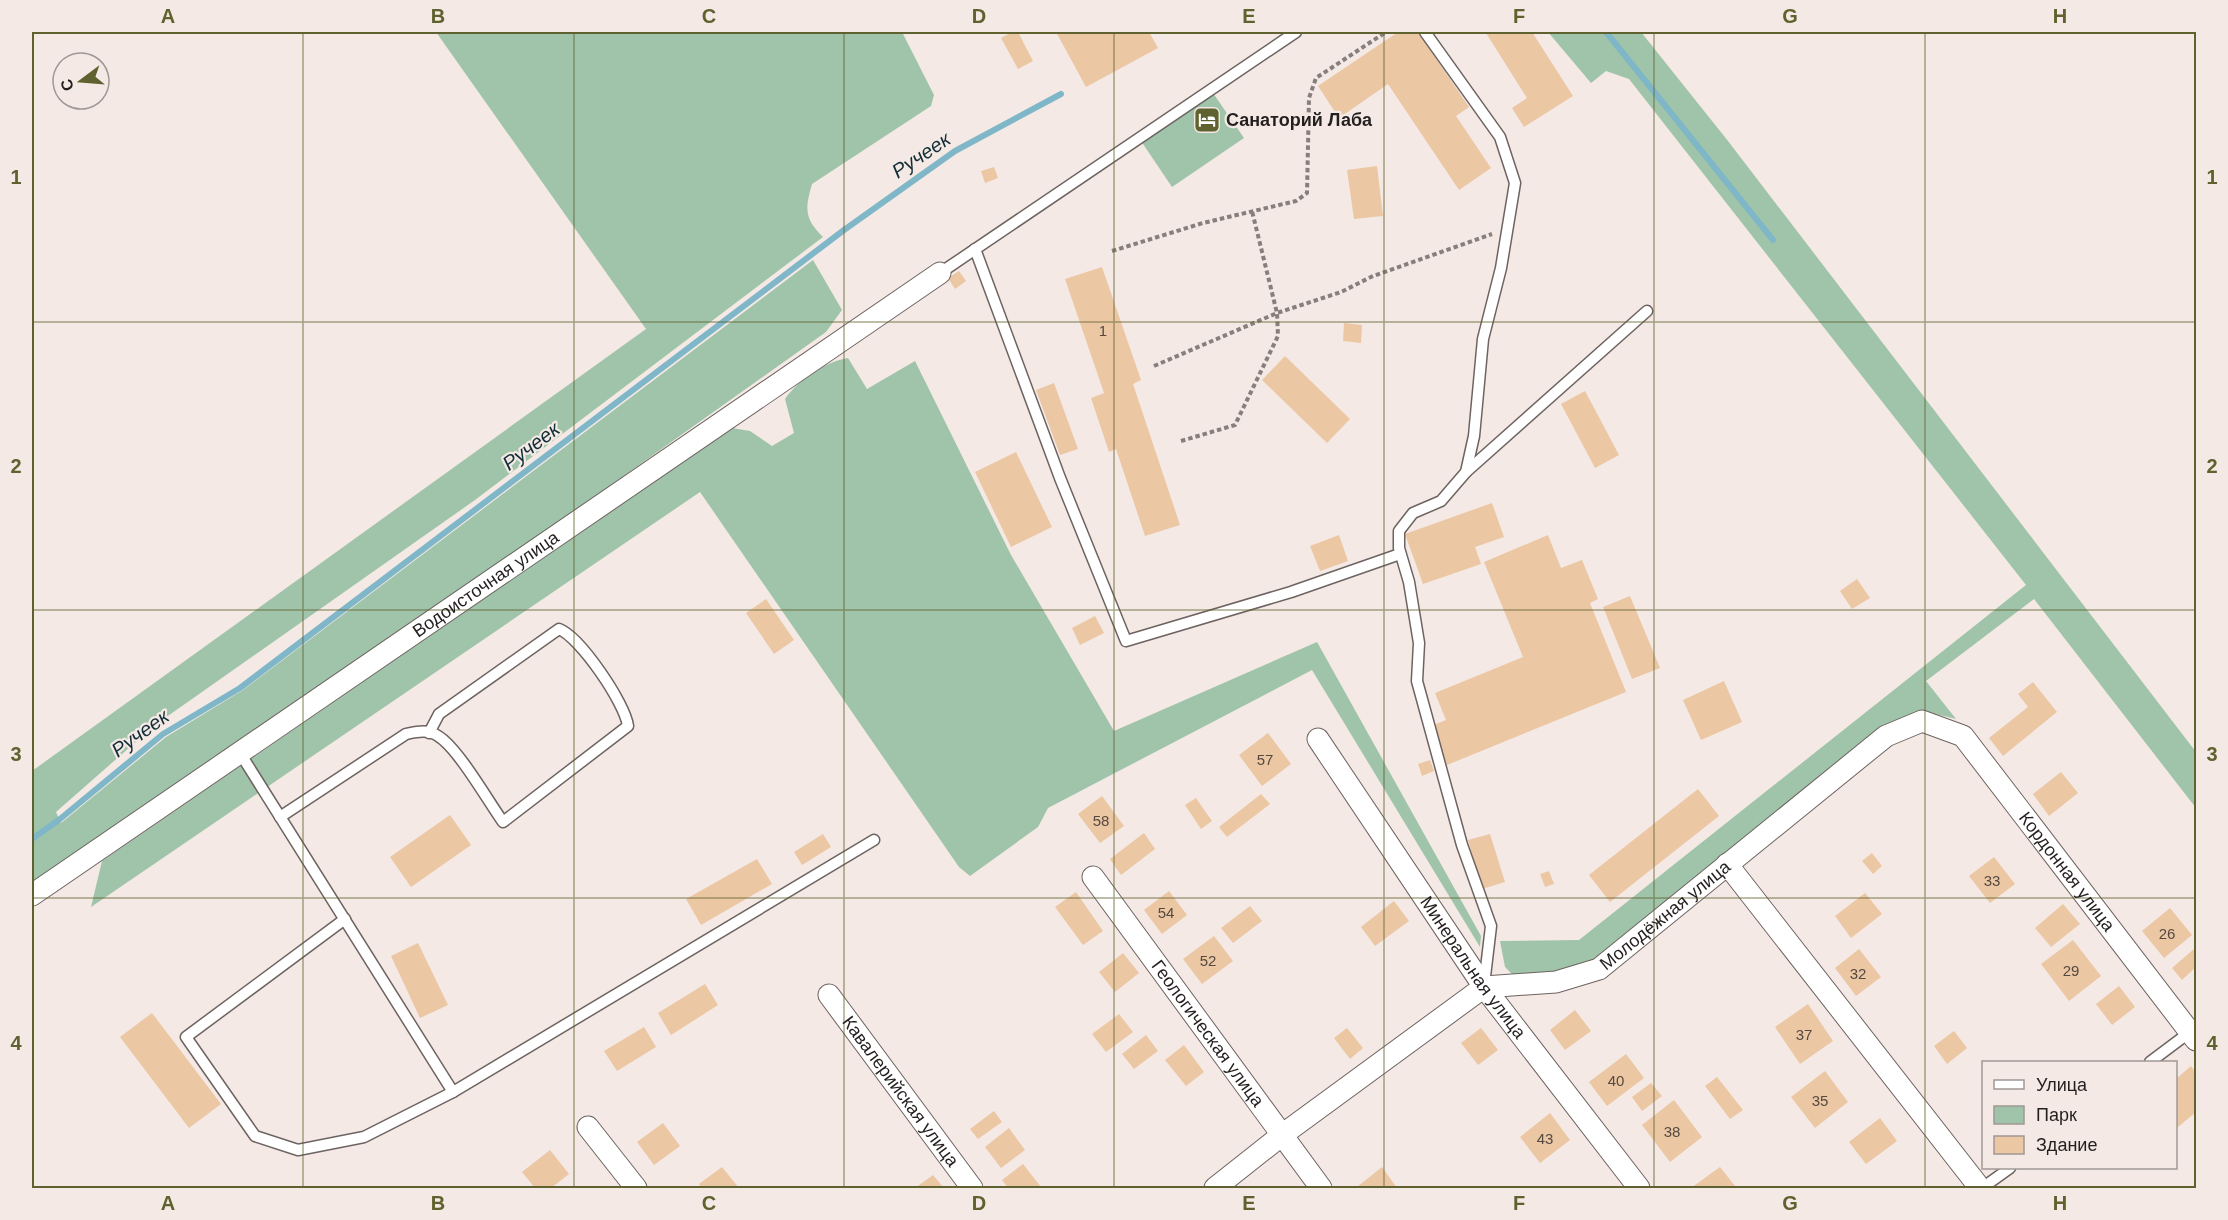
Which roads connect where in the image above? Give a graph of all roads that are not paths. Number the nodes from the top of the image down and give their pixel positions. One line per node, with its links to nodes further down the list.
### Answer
1 (1296, 32): 3 (lane)
2 (1425, 32): 6 (lane)
3 (975, 249): 4 (lane); 7 (lane)
4 (940, 273): 11 (street, Водоисточная улица)
5 (1647, 311): 6 (lane)
6 (1466, 472): 7 (lane)
7 (1400, 554): 18 (lane)
8 (1922, 721): 14 (street, Молодёжная улица); 20 (street, Кордонная улица)
9 (429, 733): 9 (lane); 12 (lane)
10 (1318, 739): 18 (street, Минеральная улица)
11 (240, 753): 12 (lane); 16 (street, Водоисточная улица)
12 (280, 817): 17 (lane)
13 (874, 840): 22 (lane)
14 (1726, 864): 18 (street, Молодёжная улица); 31 (street)
15 (1093, 876): 24 (street, Геологическая улица)
16 (32, 895)
17 (345, 919): 22 (lane); 22 (lane)
18 (1484, 987): 24 (street); 30 (street, Минеральная улица)
19 (829, 995): 27 (street, Кавалерийская улица)
20 (2193, 1036): 21 (lane)
21 (2152, 1061)
22 (453, 1092)
23 (588, 1127): 26 (street)
24 (1282, 1135): 28 (street); 29 (street, Геологическая улица)
25 (2007, 1169): 31 (lane)
26 (636, 1188)
27 (972, 1188)
28 (1215, 1188)
29 (1321, 1188)
30 (1639, 1188)
31 (1981, 1188)

